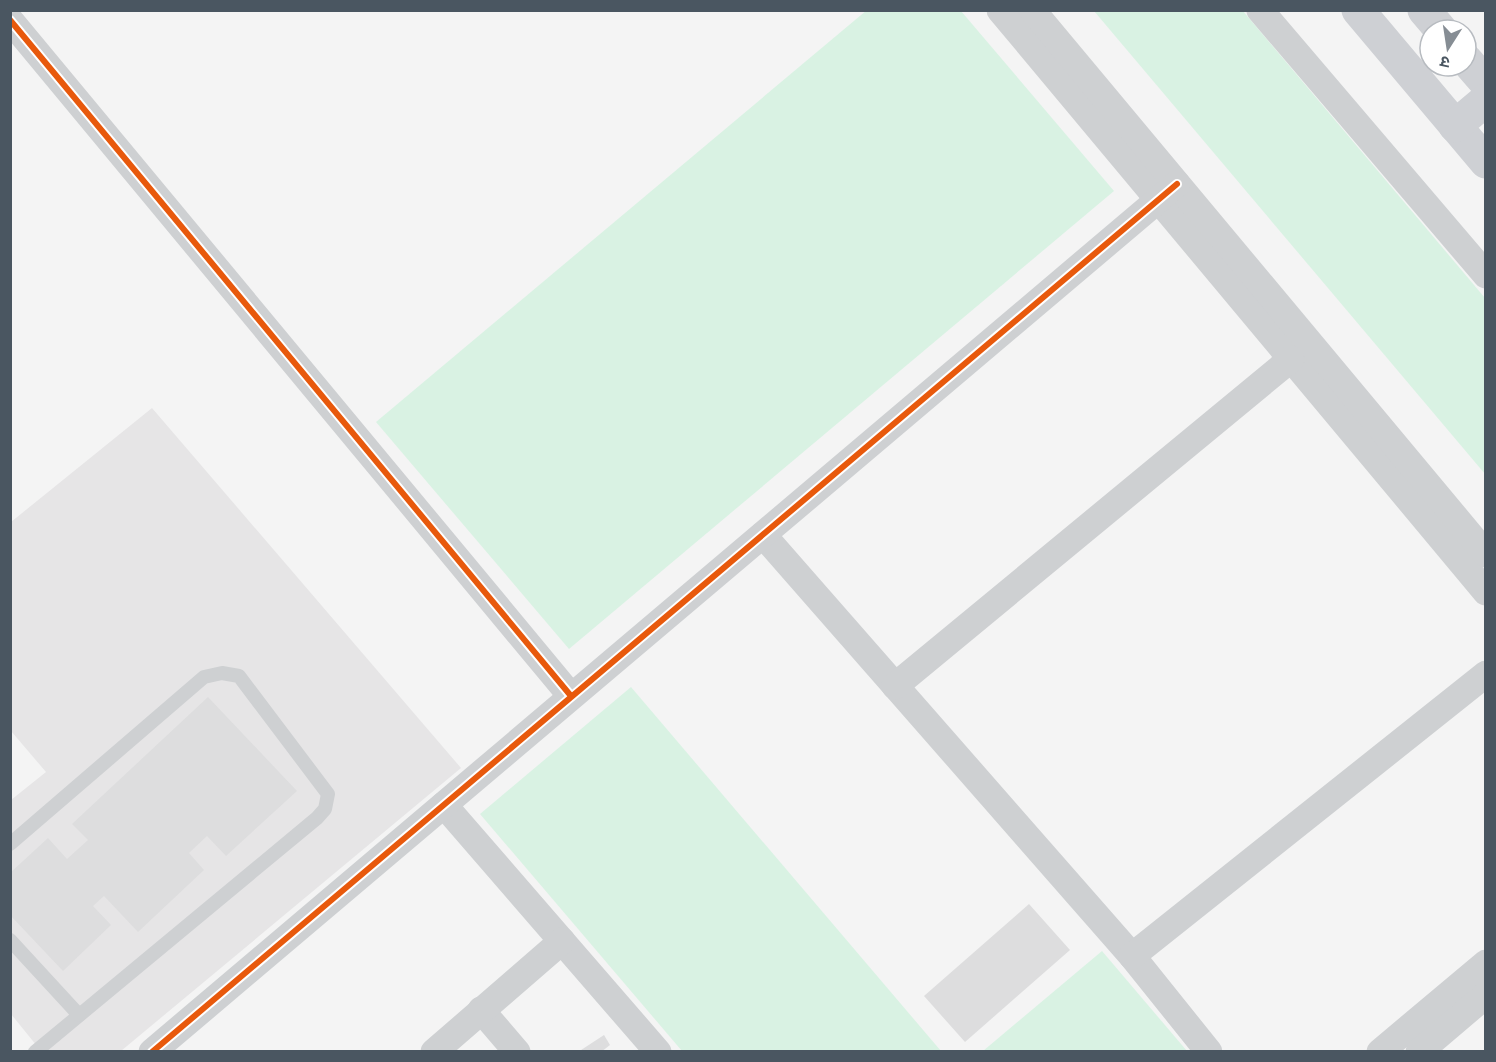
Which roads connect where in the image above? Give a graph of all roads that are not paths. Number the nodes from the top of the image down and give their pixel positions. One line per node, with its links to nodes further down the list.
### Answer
1 (1000, 10): 9 (street)
2 (1032, 10): 9 (street)
3 (1260, 10): 10 (street)
4 (1358, 10): 7 (main road)
5 (10, 20): 17 (street)
6 (1485, 100): 7 (main road)
7 (1455, 126): 8 (main road)
8 (1484, 158)
9 (1167, 192): 11 (street); 12 (street); 13 (street)
10 (1485, 276)
11 (1291, 359): 14 (street); 16 (street)
12 (763, 535): 16 (street); 17 (street)
13 (1485, 554)
14 (1485, 592)
15 (1485, 674): 22 (street)
16 (895, 686): 22 (street)
17 (572, 696): 18 (street)
18 (444, 805): 21 (street); 29 (street)
19 (10, 844): 26 (lane)
20 (10, 940): 26 (lane)
21 (562, 941): 25 (street); 32 (street)
22 (1132, 956): 33 (street)
23 (1485, 963): 27 (street)
24 (1485, 995): 27 (street)
25 (482, 1010): 30 (street); 31 (street)
26 (79, 1015): 28 (lane)
27 (1439, 1033): 34 (street); 35 (street)
28 (35, 1052)
29 (152, 1052)
30 (434, 1052)
31 (517, 1052)
32 (658, 1052)
33 (1209, 1052)
34 (1380, 1052)
35 (1419, 1052)

